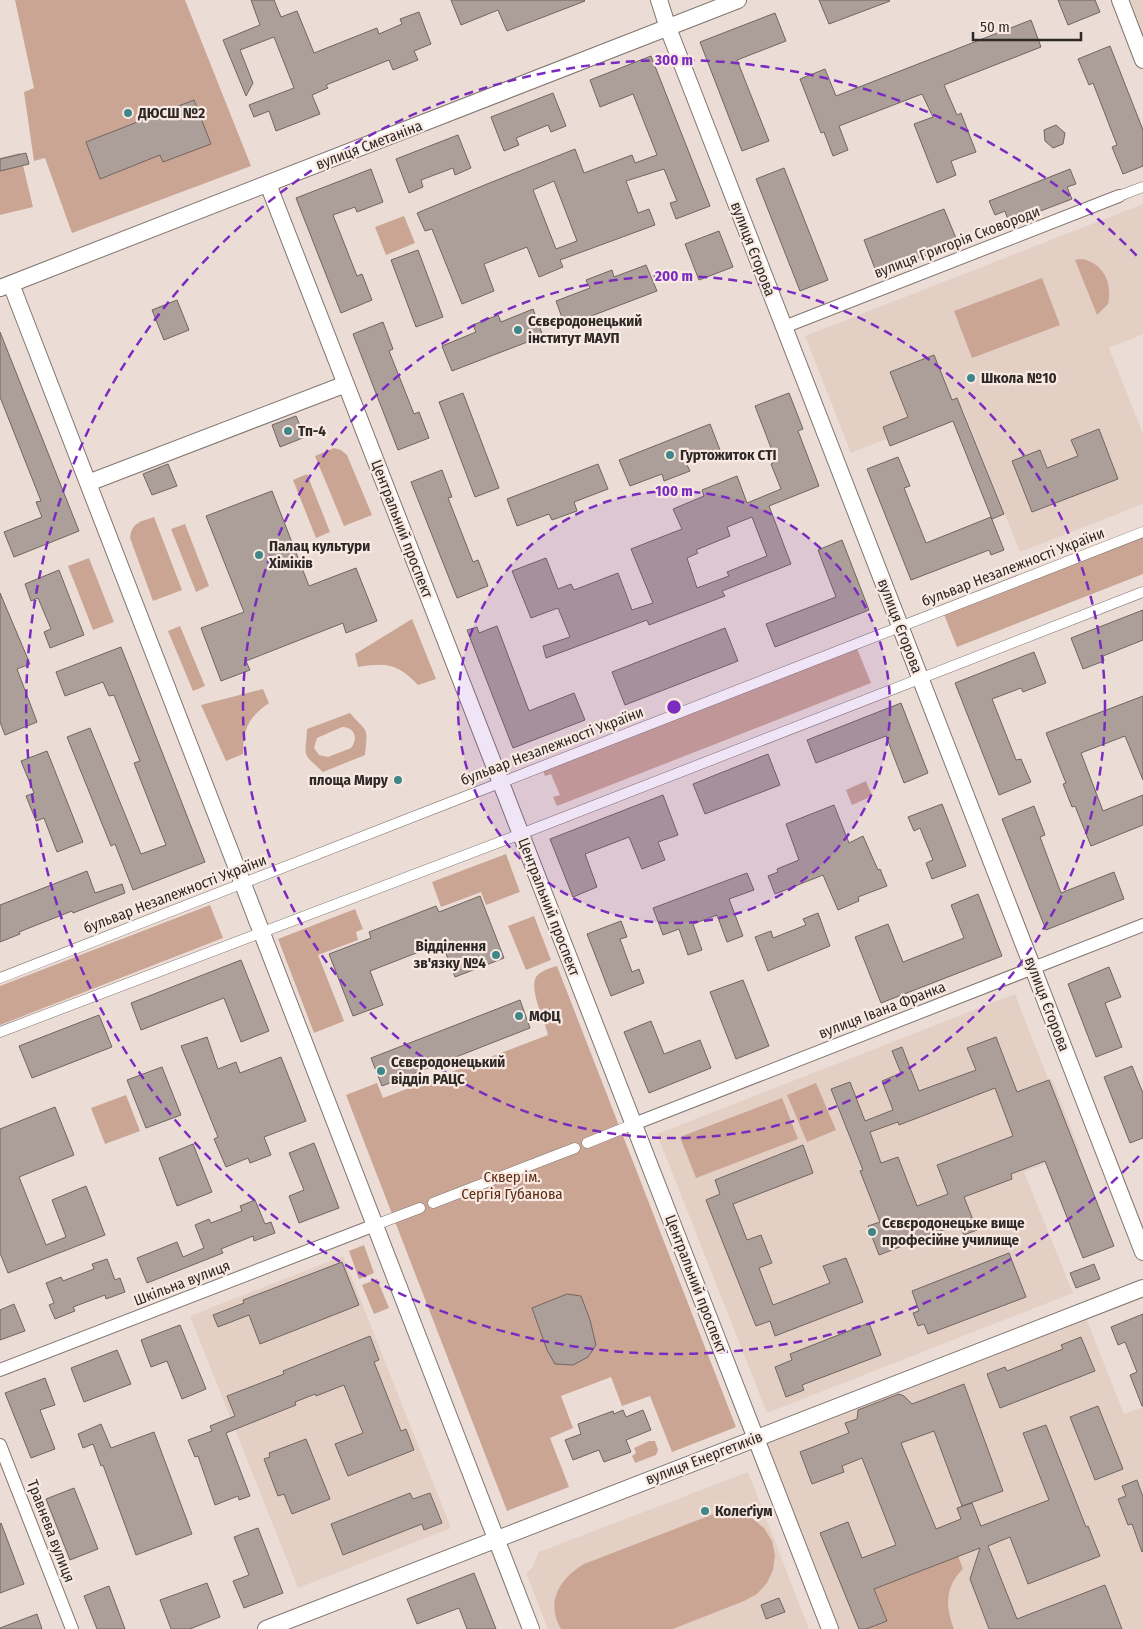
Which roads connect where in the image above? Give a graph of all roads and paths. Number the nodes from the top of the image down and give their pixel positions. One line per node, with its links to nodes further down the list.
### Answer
1 (659, 0): 4 (street, вулиця Єгорова)
2 (738, 0): 4 (street, вулиця Сметаніна)
3 (1120, 0): 5 (street)
4 (668, 28): 6 (street, вулиця Сметаніна); 10 (street, вулиця Єгорова)
5 (1143, 60)
6 (268, 184): 9 (street, вулиця Сметаніна); 11 (street, Центральний проспект)
7 (1143, 187): 8 (street, вулиця Григорія Сковороди)
8 (1119, 196): 10 (street, вулиця Григорія Сковороди)
9 (6, 286): 12 (street)
10 (784, 327): 15 (street, вулиця Єгорова)
11 (346, 384): 12 (street); 17 (street, Центральний проспект)
12 (88, 483): 19 (street)
13 (1143, 532): 15 (street, бульвар Незалежності України)
14 (1143, 592): 16 (street)
15 (900, 627): 16 (street, вулиця Єгорова); 17 (street, бульвар Незалежності України)
16 (921, 679): 18 (street); 22 (street, вулиця Єгорова)
17 (501, 782): 18 (street, Центральний проспект); 19 (street, бульвар Незалежності України)
18 (521, 834): 21 (street); 25 (street, Центральний проспект)
19 (243, 883): 21 (street); 23 (street, бульвар Незалежності України)
20 (1143, 925): 22 (street, вулиця Івана Франка)
21 (262, 932): 24 (street); 30 (street)
22 (1033, 968): 25 (street, вулиця Івана Франка); 31 (street, вулиця Єгорова)
23 (0, 978)
24 (0, 1032)
25 (634, 1124): 26 (street); 34 (street, Центральний проспект)
26 (587, 1142)
27 (575, 1148): 28 (street)
28 (432, 1203)
29 (420, 1208): 30 (street)
30 (375, 1225): 33 (street, Шкільна вулиця); 36 (street)
31 (1143, 1252)
32 (1143, 1288): 34 (street, вулиця Енергетиків)
33 (0, 1370)
34 (756, 1438): 36 (street, вулиця Енергетиків); 40 (street, Центральний проспект)
35 (0, 1445): 37 (street, Травнева вулиця)
36 (496, 1539): 38 (street, вулиця Енергетиків); 39 (street)
37 (72, 1629)
38 (266, 1629)
39 (531, 1629)
40 (830, 1629)

